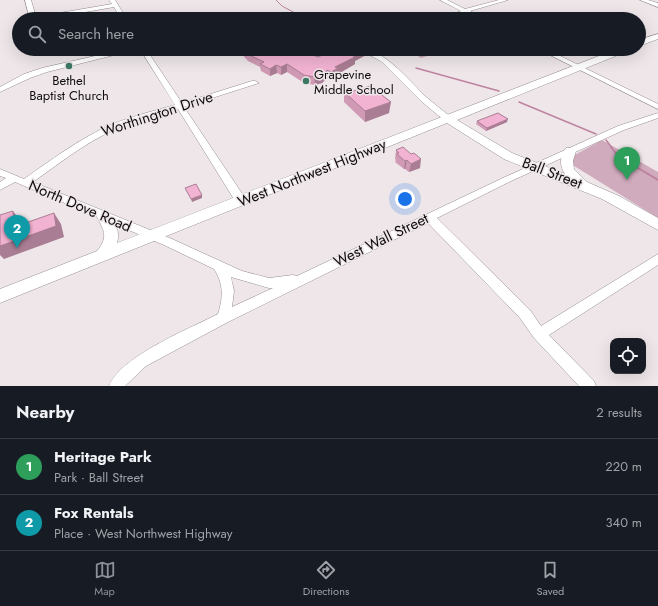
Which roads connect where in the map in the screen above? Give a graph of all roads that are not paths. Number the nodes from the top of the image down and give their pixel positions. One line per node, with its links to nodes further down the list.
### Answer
1 (28, 0): 10 (street)
2 (443, 0): 9 (street)
3 (475, 0): 7 (street)
4 (505, 0): 7 (street)
5 (643, 0): 8 (street)
6 (114, 2): 11 (street); 12 (street)
7 (485, 5): 9 (street)
8 (658, 5)
9 (464, 10): 13 (street)
10 (31, 12)
11 (70, 12)
12 (120, 12)
13 (468, 12)
14 (658, 36): 15 (main road)
15 (646, 40)
16 (105, 56): 23 (street)
17 (148, 56): 24 (street)
18 (375, 56): 27 (street)
19 (555, 56): 21 (street)
20 (608, 56): 21 (main road, West Northwest Highway)
21 (578, 68): 25 (street); 27 (main road, West Northwest Highway)
22 (255, 83): 24 (street, Worthington Drive)
23 (0, 90)
24 (180, 105): 32 (street, Worthington Drive); 35 (street)
25 (658, 107)
26 (658, 115): 28 (street, West Wall Street)
27 (448, 119): 29 (main road, Ball Street); 35 (main road, West Northwest Highway)
28 (570, 151): 29 (street, West Wall Street); 33 (main road)
29 (533, 167): 33 (main road, Ball Street); 37 (street, West Wall Street)
30 (0, 172): 31 (street, North Dove Road)
31 (14, 178): 32 (street, North Dove Road); 34 (street)
32 (25, 183): 36 (street, North Dove Road)
33 (583, 185): 38 (main road, Ball Street)
34 (0, 187)
35 (241, 201): 39 (main road, West Northwest Highway)
36 (104, 217): 39 (street, North Dove Road); 40 (main road)
37 (429, 217): 43 (street, West Wall Street); 46 (street)
38 (658, 225)
39 (156, 238): 40 (main road, West Northwest Highway); 42 (street, North Dove Road)
40 (100, 257): 44 (main road, West Northwest Highway)
41 (658, 258): 46 (street)
42 (218, 266): 43 (street, North Dove Road); 45 (street)
43 (305, 278): 45 (street, West Wall Street)
44 (0, 296)
45 (223, 318): 47 (street, West Wall Street)
46 (539, 334): 48 (street)
47 (116, 386)
48 (589, 386)

